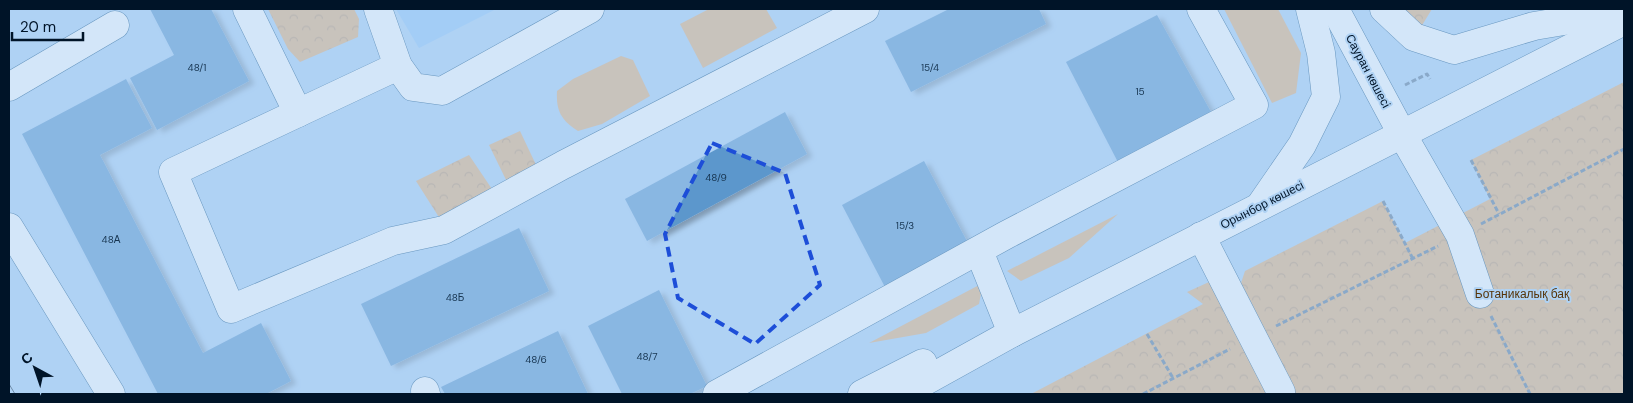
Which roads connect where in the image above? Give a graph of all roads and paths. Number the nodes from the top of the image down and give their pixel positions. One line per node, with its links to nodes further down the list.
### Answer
1 (246, 9): 18 (street)
2 (378, 9): 14 (street)
3 (590, 9): 14 (street)
4 (865, 9): 18 (street)
5 (1201, 9): 29 (street)
6 (1310, 9): 23 (street)
7 (1335, 9): 19 (street, Сауран көшесі)
8 (1384, 9): 9 (street)
9 (1624, 11)
10 (1624, 21): 12 (street, Орынбор көшесі)
11 (115, 25): 17 (street)
12 (1590, 39): 13 (street); 19 (street, Орынбор көшесі)
13 (1624, 43)
14 (398, 66): 18 (street)
15 (1430, 78): 16 (path)
16 (1404, 85)
17 (9, 87)
18 (298, 114)
19 (1402, 134): 23 (street, Орынбор көшесі); 31 (street, Сауран көшесі)
20 (1624, 148): 24 (path)
21 (1471, 160): 24 (path)
22 (1383, 201): 30 (path)
23 (1260, 206): 27 (street, Орынбор көшесі)
24 (1498, 214): 26 (path)
25 (9, 227): 38 (street)
26 (1475, 227)
27 (1201, 236): 32 (street, Орынбор көшесі); 34 (street)
28 (1440, 244): 30 (path)
29 (979, 251): 32 (street); 39 (street)
30 (1413, 258): 34 (path)
31 (1480, 294): 43 (path)
32 (1012, 333): 35 (street, Орынбор көшесі)
33 (1147, 334): 36 (path)
34 (1254, 337): 36 (path); 37 (street)
35 (978, 351): 40 (street); 41 (street, Орынбор көшесі)
36 (1173, 378): 42 (path)
37 (1281, 392)
38 (111, 394)
39 (717, 394)
40 (862, 394)
41 (902, 394)
42 (1142, 394)
43 (1530, 394)

